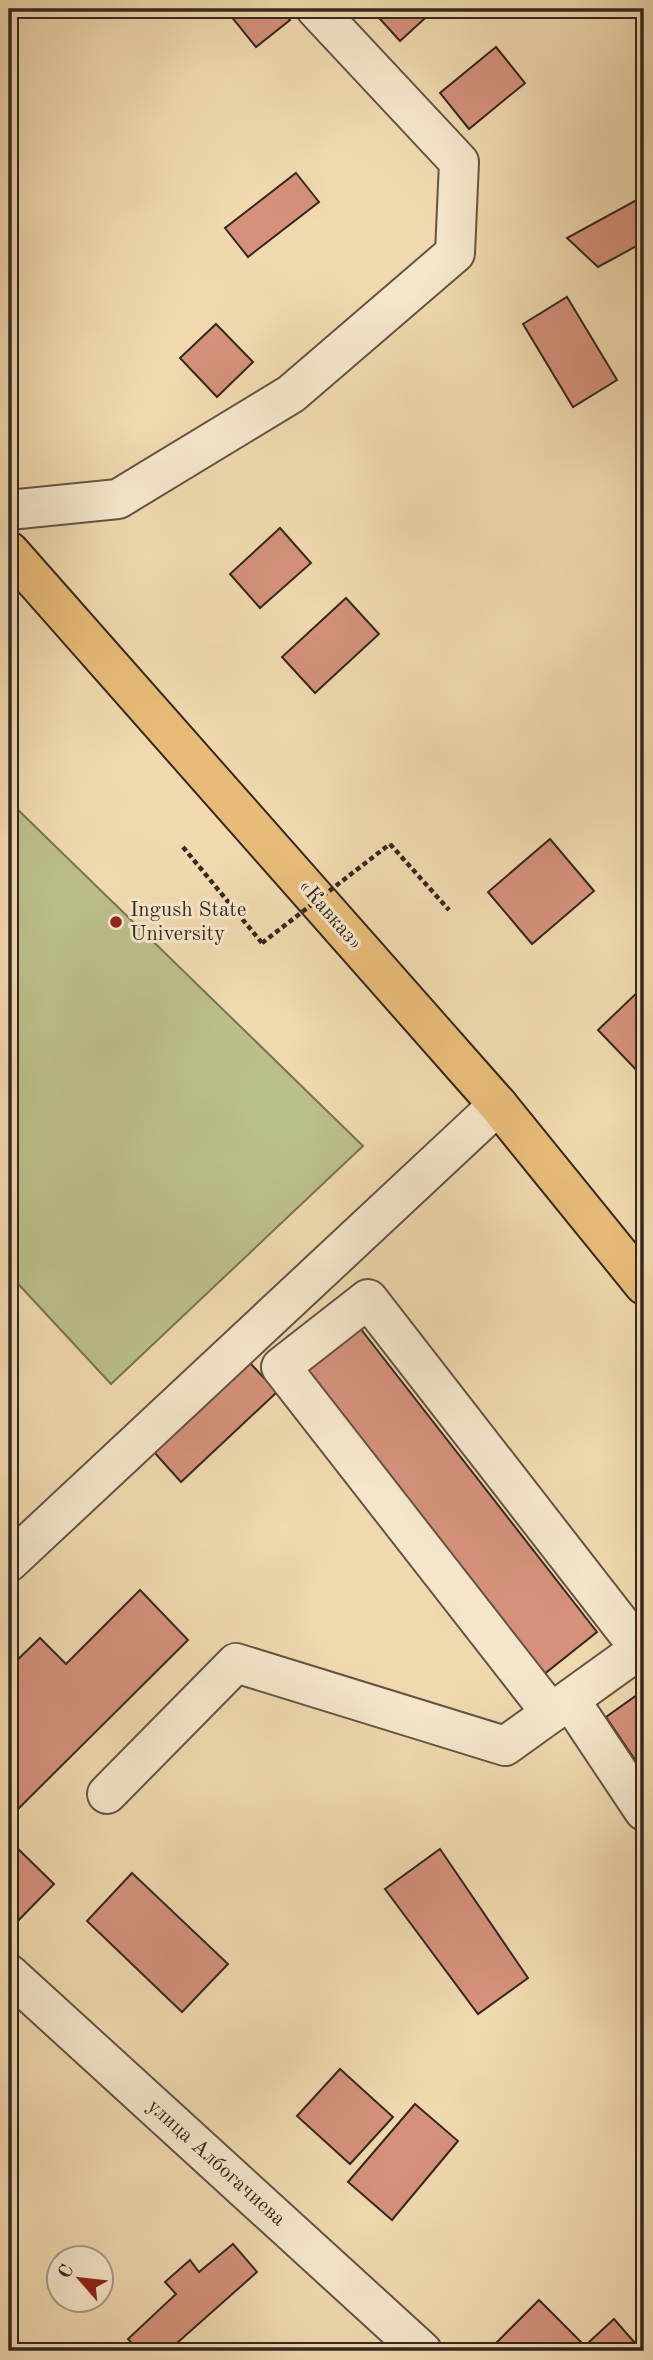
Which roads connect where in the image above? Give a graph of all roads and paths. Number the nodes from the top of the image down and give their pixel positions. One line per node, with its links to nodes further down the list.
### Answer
1 (316, 9): 2 (street)
2 (9, 510)
3 (9, 551): 6 (highway, «Кавказ»)
4 (183, 847): 5 (path, bridge)
5 (449, 910)
6 (498, 1105): 7 (highway, «Кавказ»); 8 (street)
7 (644, 1285)
8 (9, 1562)
9 (643, 1649): 10 (street); 10 (street)
10 (560, 1706): 11 (street); 12 (street)
11 (107, 1794)
12 (644, 1811)
13 (9, 1974): 14 (street, улица Албогачиева)
14 (422, 2351)

